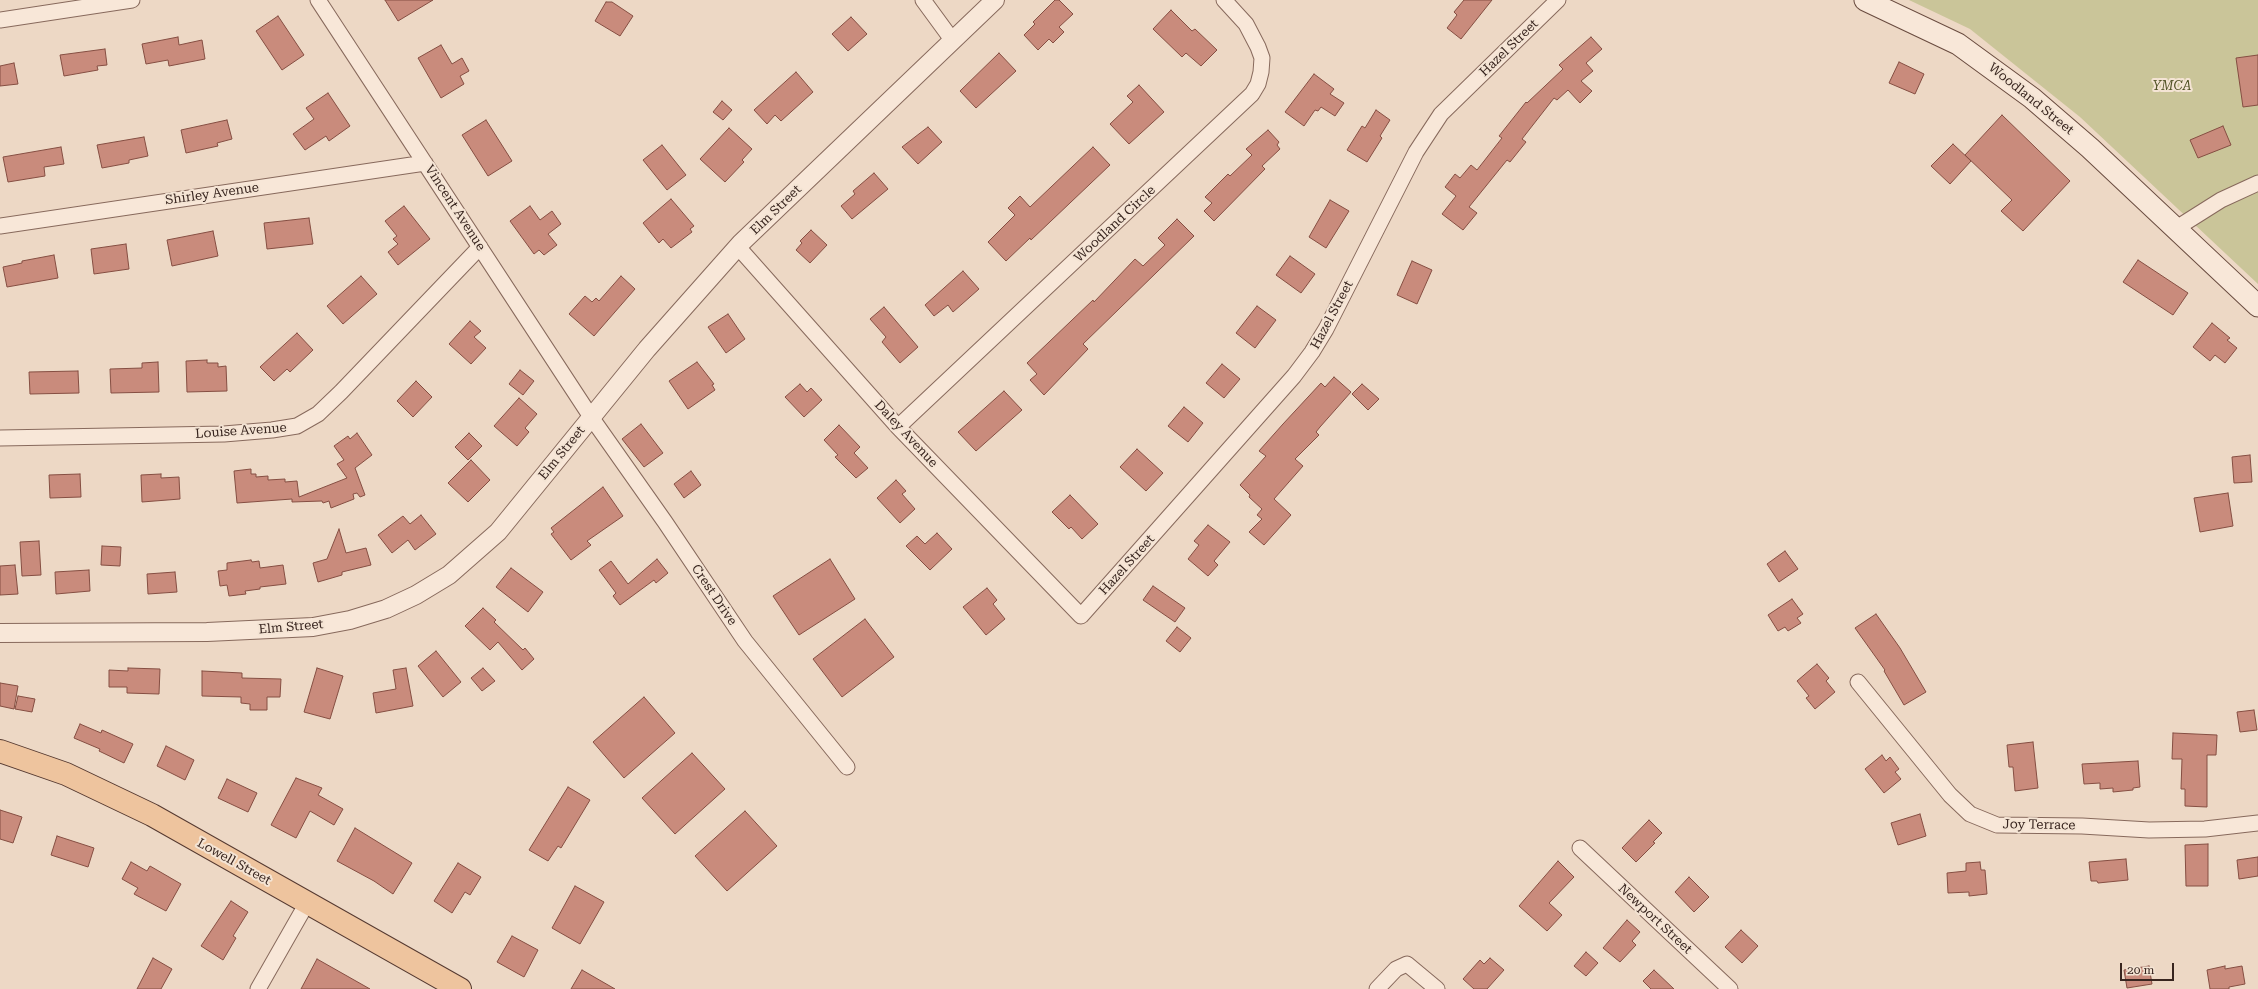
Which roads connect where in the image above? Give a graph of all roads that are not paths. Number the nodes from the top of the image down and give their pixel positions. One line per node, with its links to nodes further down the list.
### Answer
1 (132, 0): 8 (street)
2 (318, 0): 10 (street, Vincent Avenue)
3 (923, 0): 9 (street)
4 (994, 0): 9 (street, Elm Street)
5 (1224, 0): 18 (street, Woodland Circle)
6 (1558, 0): 20 (street, Hazel Street)
7 (1865, 0): 13 (main road, Woodland Street)
8 (0, 20)
9 (953, 41): 15 (street, Elm Street)
10 (424, 163): 12 (street, Shirley Avenue); 14 (street, Vincent Avenue)
11 (2258, 183): 13 (street)
12 (0, 226)
13 (2175, 229): 16 (main road, Woodland Street)
14 (480, 247): 17 (street, Vincent Avenue); 19 (street, Louise Avenue)
15 (738, 247): 17 (street, Elm Street); 18 (street, Daley Avenue)
16 (2258, 306)
17 (591, 417): 21 (street, Elm Street); 24 (street, Crest Drive)
18 (898, 427): 20 (street, Daley Avenue)
19 (0, 438)
20 (1081, 616)
21 (0, 633)
22 (1858, 682): 25 (street, Joy Terrace)
23 (0, 751): 27 (main road, Lowell Street)
24 (847, 767)
25 (2258, 823)
26 (1580, 848): 32 (street, Newport Street)
27 (307, 903): 28 (street); 29 (main road, Lowell Street)
28 (258, 989)
29 (460, 989)
30 (1377, 989): 31 (street)
31 (1437, 989)
32 (1730, 989)

